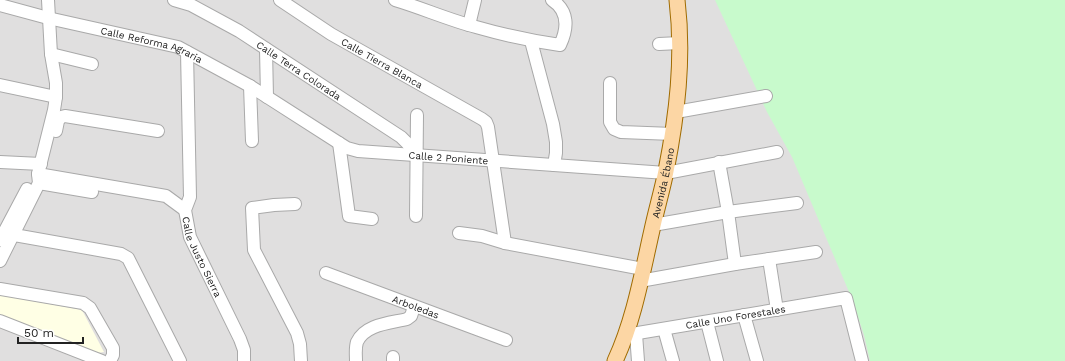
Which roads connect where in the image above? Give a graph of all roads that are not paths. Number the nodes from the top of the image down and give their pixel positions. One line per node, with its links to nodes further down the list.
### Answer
1 (48, 0): 10 (street)
2 (174, 0): 15 (street, Calle Terra Colorada)
3 (280, 0): 34 (street, Calle Tierra Blanca)
4 (395, 0): 8 (street)
5 (475, 0): 11 (street)
6 (552, 0): 12 (street)
7 (677, 0): 14 (main road, Avenida Ébano)
8 (420, 4): 11 (street)
9 (0, 5): 10 (street, Calle Reforma Agraria)
10 (48, 18): 16 (street, Calle Reforma Agraria); 17 (street)
11 (469, 25): 12 (street)
12 (531, 41): 37 (street)
13 (659, 44): 14 (street)
14 (680, 44): 25 (main road, Avenida Ébano)
15 (266, 49): 24 (street); 33 (street, Calle Terra Colorada)
16 (187, 52): 21 (street, Calle Reforma Agraria); 43 (street, Calle Justo Sierra)
17 (51, 54): 18 (street); 23 (street)
18 (92, 64)
19 (610, 83): 28 (street)
20 (0, 85): 23 (street)
21 (250, 86): 24 (street, Calle 2 Poniente); 29 (street)
22 (766, 96): 25 (street)
23 (56, 97): 31 (street)
24 (267, 97): 30 (street, Calle 2 Poniente)
25 (676, 112): 28 (main road, Avenida Ébano)
26 (417, 115): 33 (street)
27 (158, 131): 31 (street)
28 (673, 134): 39 (main road, Avenida Ébano)
29 (252, 141)
30 (339, 143): 33 (street, Calle 2 Poniente); 46 (street)
31 (46, 147): 38 (street)
32 (777, 152): 36 (street, Calle 2 Poniente)
33 (416, 155): 34 (street, Calle 2 Poniente); 45 (street)
34 (492, 159): 37 (street, Calle 2 Poniente); 50 (street)
35 (0, 162): 38 (street)
36 (719, 162): 39 (street, Calle 2 Poniente); 44 (street)
37 (554, 165): 39 (street, Calle 2 Poniente)
38 (40, 173): 40 (street); 43 (street); 49 (street)
39 (666, 173): 47 (main road, Avenida Ébano)
40 (92, 192)
41 (797, 203): 44 (street)
42 (296, 204): 70 (street)
43 (185, 210): 69 (street, Calle Justo Sierra)
44 (728, 212): 47 (street); 54 (street)
45 (416, 216)
46 (372, 219)
47 (653, 224): 56 (main road, Avenida Ébano)
48 (459, 233): 50 (street)
49 (5, 236): 53 (street); 68 (street)
50 (506, 243): 56 (street)
51 (816, 252): 52 (street)
52 (769, 259): 54 (street); 59 (street)
53 (0, 261)
54 (735, 264): 56 (street)
55 (326, 273): 58 (street, Arboledas)
56 (642, 275): 64 (main road, Avenida Ébano)
57 (0, 289): 67 (street)
58 (414, 307): 65 (street, Arboledas); 71 (street)
59 (777, 310): 60 (street, Calle Uno Forestales); 77 (street, Calle Uno Forestales)
60 (744, 315): 62 (street, Calle Uno Forestales); 76 (street)
61 (0, 321): 66 (street)
62 (707, 322): 63 (street, Calle Uno Forestales); 75 (street)
63 (664, 329): 64 (street, Calle Uno Forestales); 74 (street)
64 (631, 335): 72 (main road, Avenida Ébano); 73 (street)
65 (506, 340)
66 (102, 361)
67 (110, 361)
68 (180, 361)
69 (244, 361)
70 (301, 361)
71 (356, 361)
72 (615, 361)
73 (638, 361)
74 (673, 361)
75 (717, 361)
76 (757, 361)
77 (862, 361)

